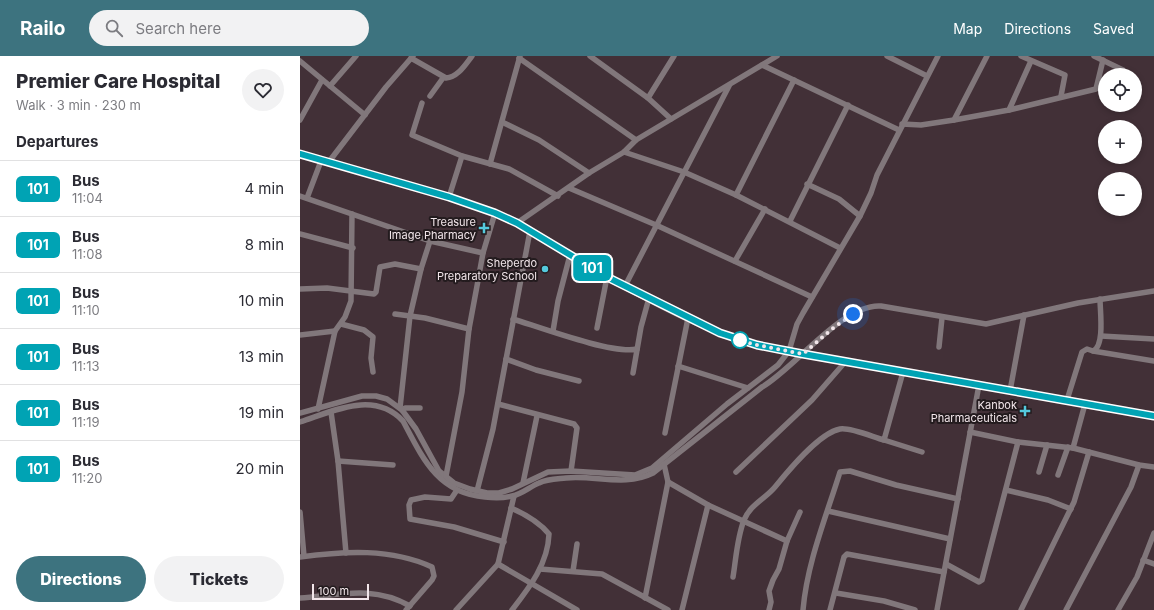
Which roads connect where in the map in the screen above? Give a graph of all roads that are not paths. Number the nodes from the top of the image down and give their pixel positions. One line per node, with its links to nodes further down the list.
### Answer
1 (356, 56): 24 (street)
2 (472, 56): 20 (street)
3 (590, 56): 13 (street)
4 (674, 56): 27 (street)
5 (778, 56): 17 (street)
6 (887, 56): 19 (street)
7 (938, 56): 19 (street)
8 (987, 56): 34 (street)
9 (1021, 56): 15 (street)
10 (1094, 56): 14 (street)
11 (412, 57): 20 (street); 31 (street)
12 (520, 57): 35 (street); 38 (street)
13 (599, 58): 27 (street)
14 (1103, 60): 18 (street); 26 (street)
15 (1031, 61): 26 (street); 30 (street)
16 (300, 62): 21 (street)
17 (762, 65): 22 (street); 23 (street)
18 (1120, 68)
19 (927, 76): 36 (street)
20 (443, 78): 25 (street)
21 (322, 80): 24 (street); 32 (street)
22 (794, 80): 29 (street); 49 (street)
23 (730, 85): 33 (street); 45 (street)
24 (330, 86): 31 (street)
25 (430, 96)
26 (1061, 96): 30 (street)
27 (648, 98): 33 (street)
28 (422, 103): 41 (street)
29 (848, 105): 37 (street); 47 (street)
30 (1010, 110): 34 (street)
31 (365, 115): 43 (street)
32 (301, 116)
33 (671, 119): 38 (street)
34 (954, 120): 36 (street)
35 (502, 122): 44 (street); 46 (street)
36 (902, 124): 37 (street)
37 (899, 130): 57 (street)
38 (636, 140): 39 (street)
39 (624, 152): 45 (street); 46 (street)
40 (300, 154): 42 (street)
41 (462, 156): 44 (street); 52 (street)
42 (321, 161): 43 (street); 53 (street)
43 (328, 163): 52 (street)
44 (490, 164): 51 (street)
45 (684, 172): 49 (street); 60 (street)
46 (590, 173): 48 (street)
47 (807, 184): 57 (street); 58 (street)
48 (569, 188): 51 (street); 60 (street)
49 (736, 195): 54 (street)
50 (300, 196): 53 (street)
51 (558, 196): 59 (street)
52 (449, 197): 55 (street)
53 (307, 198): 56 (street)
54 (766, 209): 58 (street); 68 (street)
55 (495, 213): 59 (street); 66 (street)
56 (352, 214): 63 (street); 64 (street)
57 (860, 216): 65 (street)
58 (790, 221): 65 (street)
59 (517, 223): 61 (street)
60 (656, 225): 68 (street); 71 (street)
61 (530, 231): 67 (street); 81 (street)
62 (300, 234): 64 (street)
63 (430, 241): 66 (street); 69 (street)
64 (353, 248): 73 (street)
65 (840, 248): 75 (street)
66 (483, 253): 86 (street)
67 (570, 256): 70 (street); 88 (street)
68 (735, 261): 75 (street)
69 (421, 269): 73 (street); 80 (street)
70 (607, 277): 71 (street); 85 (street)
71 (625, 286): 76 (street)
72 (300, 289): 73 (street)
73 (351, 291): 84 (street)
74 (1154, 291): 77 (street)
75 (812, 297): 95 (street)
76 (649, 298): 82 (street); 93 (street)
77 (1100, 299): 79 (street); 90 (street)
78 (395, 314): 80 (street)
79 (1024, 315): 83 (street); 107 (street)
80 (410, 316): 86 (street); 113 (street)
81 (513, 318): 88 (street); 97 (street)
82 (688, 318): 95 (street); 100 (street)
83 (942, 318): 92 (street); 96 (street)
84 (341, 324): 87 (street); 101 (street)
85 (597, 328)
86 (469, 329): 136 (street)
87 (335, 331): 89 (street); 111 (street)
88 (553, 331): 93 (street)
89 (300, 335)
90 (1101, 336): 91 (street); 94 (street)
91 (1154, 339)
92 (939, 347)
93 (637, 349): 103 (street)
94 (1094, 350): 99 (street); 108 (street)
95 (789, 351): 96 (street); 106 (street)
96 (803, 354): 98 (street); 128 (street)
97 (506, 359): 104 (street); 109 (street)
98 (846, 361): 102 (street); 133 (street)
99 (1154, 361)
100 (678, 366): 106 (street); 120 (street)
101 (372, 372)
102 (903, 372): 105 (street); 121 (street)
103 (633, 373)
104 (579, 381)
105 (979, 385): 107 (street); 119 (street)
106 (748, 388): 132 (street)
107 (1010, 391): 108 (street)
108 (1067, 400): 110 (street)
109 (498, 404): 116 (street); 141 (street)
110 (1085, 404): 117 (street); 124 (street)
111 (318, 408): 113 (street); 115 (street)
112 (420, 408): 113 (street)
113 (401, 409): 136 (street)
114 (331, 412): 118 (street); 127 (street); 139 (street)
115 (300, 413)
116 (537, 416): 132 (street); 138 (street)
117 (1154, 416)
118 (300, 422)
119 (970, 432): 122 (street); 143 (street)
120 (665, 433)
121 (884, 440): 125 (street); 150 (street)
122 (1018, 442): 123 (street); 140 (street)
123 (1047, 445): 124 (street); 134 (street)
124 (1071, 447): 126 (street); 135 (street)
125 (922, 452)
126 (1089, 452): 130 (street); 146 (street)
127 (338, 461): 129 (street); 156 (street)
128 (664, 464): 137 (street); 142 (street)
129 (393, 465)
130 (1139, 465): 131 (street); 183 (street)
131 (1154, 467)
132 (571, 471): 138 (street)
133 (736, 472)
134 (1038, 472)
135 (1058, 475)
136 (446, 476): 141 (street)
137 (668, 482): 144 (street); 169 (street)
138 (523, 483): 141 (street)
139 (457, 490): 142 (street); 154 (street)
140 (1006, 490): 146 (street); 160 (street)
141 (477, 491)
142 (514, 496): 145 (street)
143 (958, 499): 147 (street); 152 (street)
144 (708, 505): 150 (street); 176 (street)
145 (511, 508): 154 (street); 162 (street)
146 (1071, 509): 182 (street)
147 (828, 511): 152 (street); 178 (street)
148 (300, 512): 157 (street)
149 (800, 512): 153 (street)
150 (744, 520): 153 (street); 165 (street)
151 (1154, 533): 158 (street)
152 (950, 539): 160 (street)
153 (787, 541): 177 (street)
154 (504, 542): 159 (street)
155 (577, 544): 163 (street)
156 (346, 553): 157 (street); 170 (street)
157 (302, 557)
158 (1143, 560): 161 (street); 184 (street)
159 (498, 564): 166 (street); 172 (street)
160 (946, 564): 164 (street)
161 (1154, 564)
162 (540, 570): 163 (street); 166 (street)
163 (573, 571): 169 (street)
164 (944, 572): 167 (street); 181 (street)
165 (733, 577)
166 (531, 584): 171 (street); 173 (street)
167 (836, 593): 179 (street); 180 (street)
168 (300, 598): 170 (street)
169 (645, 598): 175 (street)
170 (408, 608)
171 (569, 608): 174 (street)
172 (456, 610)
173 (512, 610)
174 (577, 610)
175 (668, 610)
176 (682, 610)
177 (769, 610)
178 (803, 610)
179 (830, 610)
180 (915, 610)
181 (937, 610)
182 (1021, 610)
183 (1066, 610)
184 (1118, 610)

